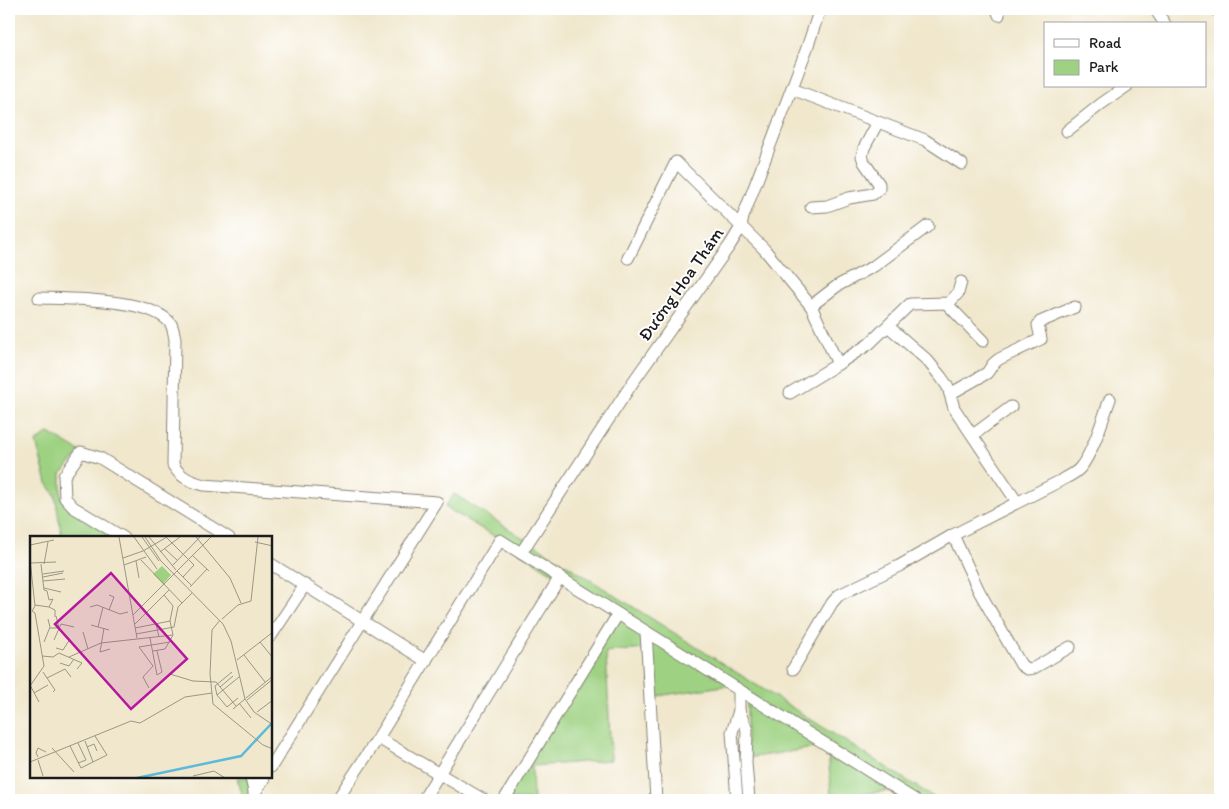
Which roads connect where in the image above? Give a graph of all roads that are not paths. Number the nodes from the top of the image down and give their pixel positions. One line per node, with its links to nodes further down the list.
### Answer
1 (820, 9): 7 (street, Đường Hoa Thám)
2 (1154, 9): 5 (street)
3 (1216, 9): 4 (street)
4 (1220, 14)
5 (1164, 22)
6 (1124, 88): 9 (street)
7 (792, 89): 8 (street); 13 (street, Đường Hoa Thám)
8 (878, 122): 10 (street); 11 (street)
9 (1067, 131)
10 (962, 164)
11 (811, 207)
12 (928, 226): 18 (street)
13 (741, 227): 14 (street); 18 (street); 32 (street, Đường Hoa Thám)
14 (628, 258)
15 (961, 282): 17 (street)
16 (39, 298): 37 (street)
17 (947, 304): 20 (street); 21 (street)
18 (811, 306): 22 (street)
19 (1075, 307): 24 (street)
20 (888, 326): 22 (street); 24 (street)
21 (983, 341)
22 (838, 364): 23 (street)
23 (790, 393)
24 (950, 394): 27 (street)
25 (1110, 399): 28 (street)
26 (1011, 407): 27 (street)
27 (973, 435): 28 (street)
28 (1017, 502): 29 (street)
29 (953, 535): 40 (street); 42 (street)
30 (121, 536): 31 (street)
31 (226, 536)
32 (521, 553): 34 (street); 41 (street)
33 (272, 565): 35 (street)
34 (560, 578): 36 (street); 47 (street)
35 (305, 585): 37 (street); 38 (street)
36 (618, 614): 39 (street); 54 (street)
37 (363, 621): 41 (street); 46 (street)
38 (273, 630)
39 (646, 632): 43 (street); 55 (street)
40 (1070, 647)
41 (426, 660): 45 (street)
42 (793, 669)
43 (739, 690): 44 (street); 58 (street)
44 (739, 711): 56 (street); 57 (street)
45 (378, 738): 47 (street); 51 (street)
46 (272, 765)
47 (440, 774): 52 (street); 53 (street)
48 (251, 779): 50 (street)
49 (264, 779): 50 (street)
50 (255, 797)
51 (336, 800)
52 (422, 800)
53 (484, 800)
54 (504, 800)
55 (656, 800)
56 (737, 800)
57 (748, 800)
58 (915, 800)

